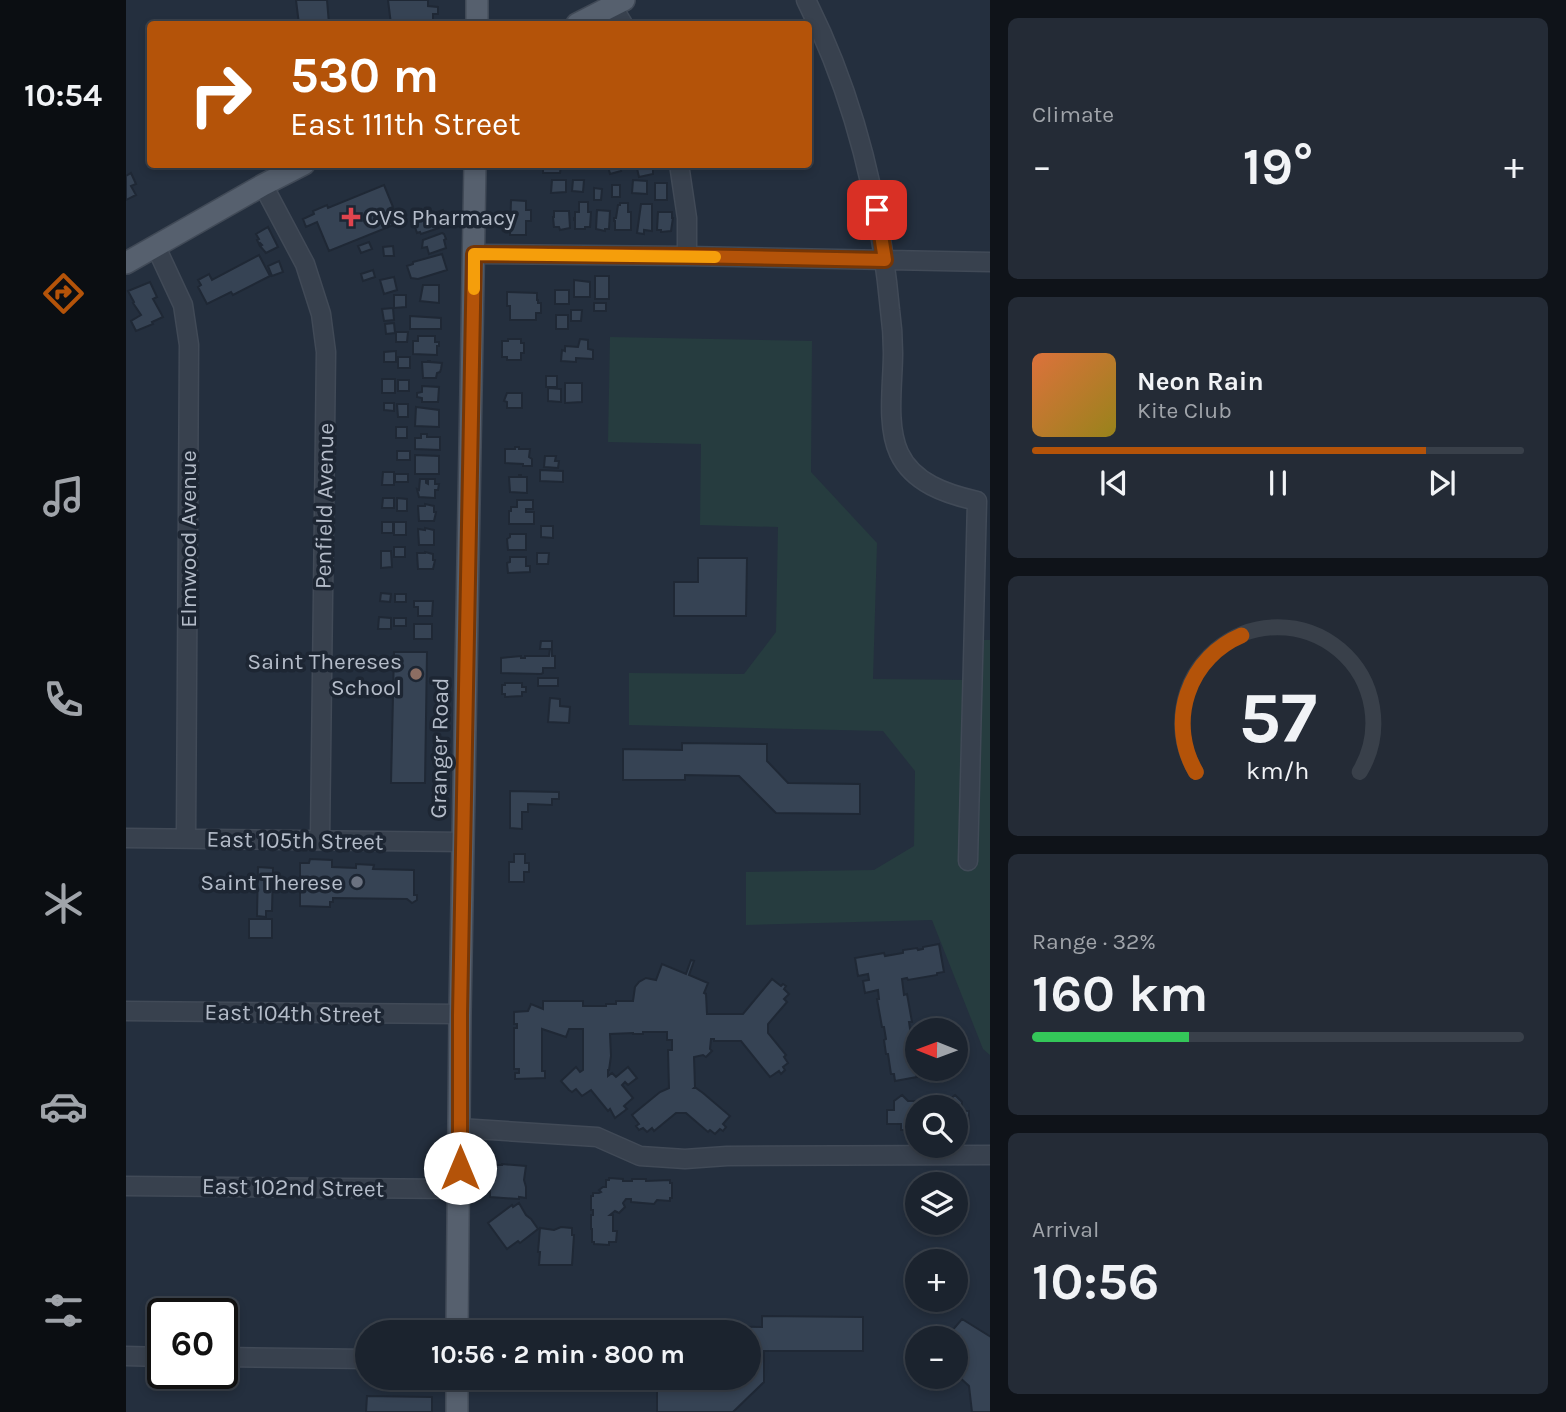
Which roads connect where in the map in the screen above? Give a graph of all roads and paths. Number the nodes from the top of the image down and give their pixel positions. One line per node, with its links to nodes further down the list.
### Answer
1 (477, 0): 4 (main road)
2 (806, 0): 14 (street)
3 (618, 3): 5 (main road); 6 (street)
4 (477, 21)
5 (583, 21)
6 (622, 21)
7 (296, 168): 10 (main road)
8 (475, 168): 12 (main road, Granger Road)
9 (680, 168): 13 (street)
10 (263, 185): 11 (main road); 20 (street, Penfield Avenue)
11 (156, 247): 16 (main road); 19 (street, Elmwood Avenue)
12 (474, 254): 13 (street); 21 (main road, Granger Road)
13 (687, 256): 14 (street)
14 (885, 260): 15 (street); 17 (street)
15 (990, 262)
16 (126, 263)
17 (984, 497): 22 (street)
18 (126, 838): 19 (street, East 105th Street)
19 (186, 838): 20 (street, East 105th Street)
20 (320, 840): 21 (street, East 105th Street)
21 (463, 842): 24 (main road, Granger Road)
22 (968, 861)
23 (126, 1011): 24 (street, East 104th Street)
24 (460, 1014): 25 (main road, Granger Road)
25 (459, 1128): 26 (street); 28 (main road, Granger Road)
26 (990, 1155)
27 (126, 1186): 28 (street, East 102nd Street)
28 (460, 1189): 29 (main road, Granger Road)
29 (457, 1320)
30 (126, 1356): 31 (street)
31 (147, 1357)
32 (238, 1357): 33 (street)
33 (355, 1359)
34 (457, 1390): 35 (main road)
35 (457, 1412)

